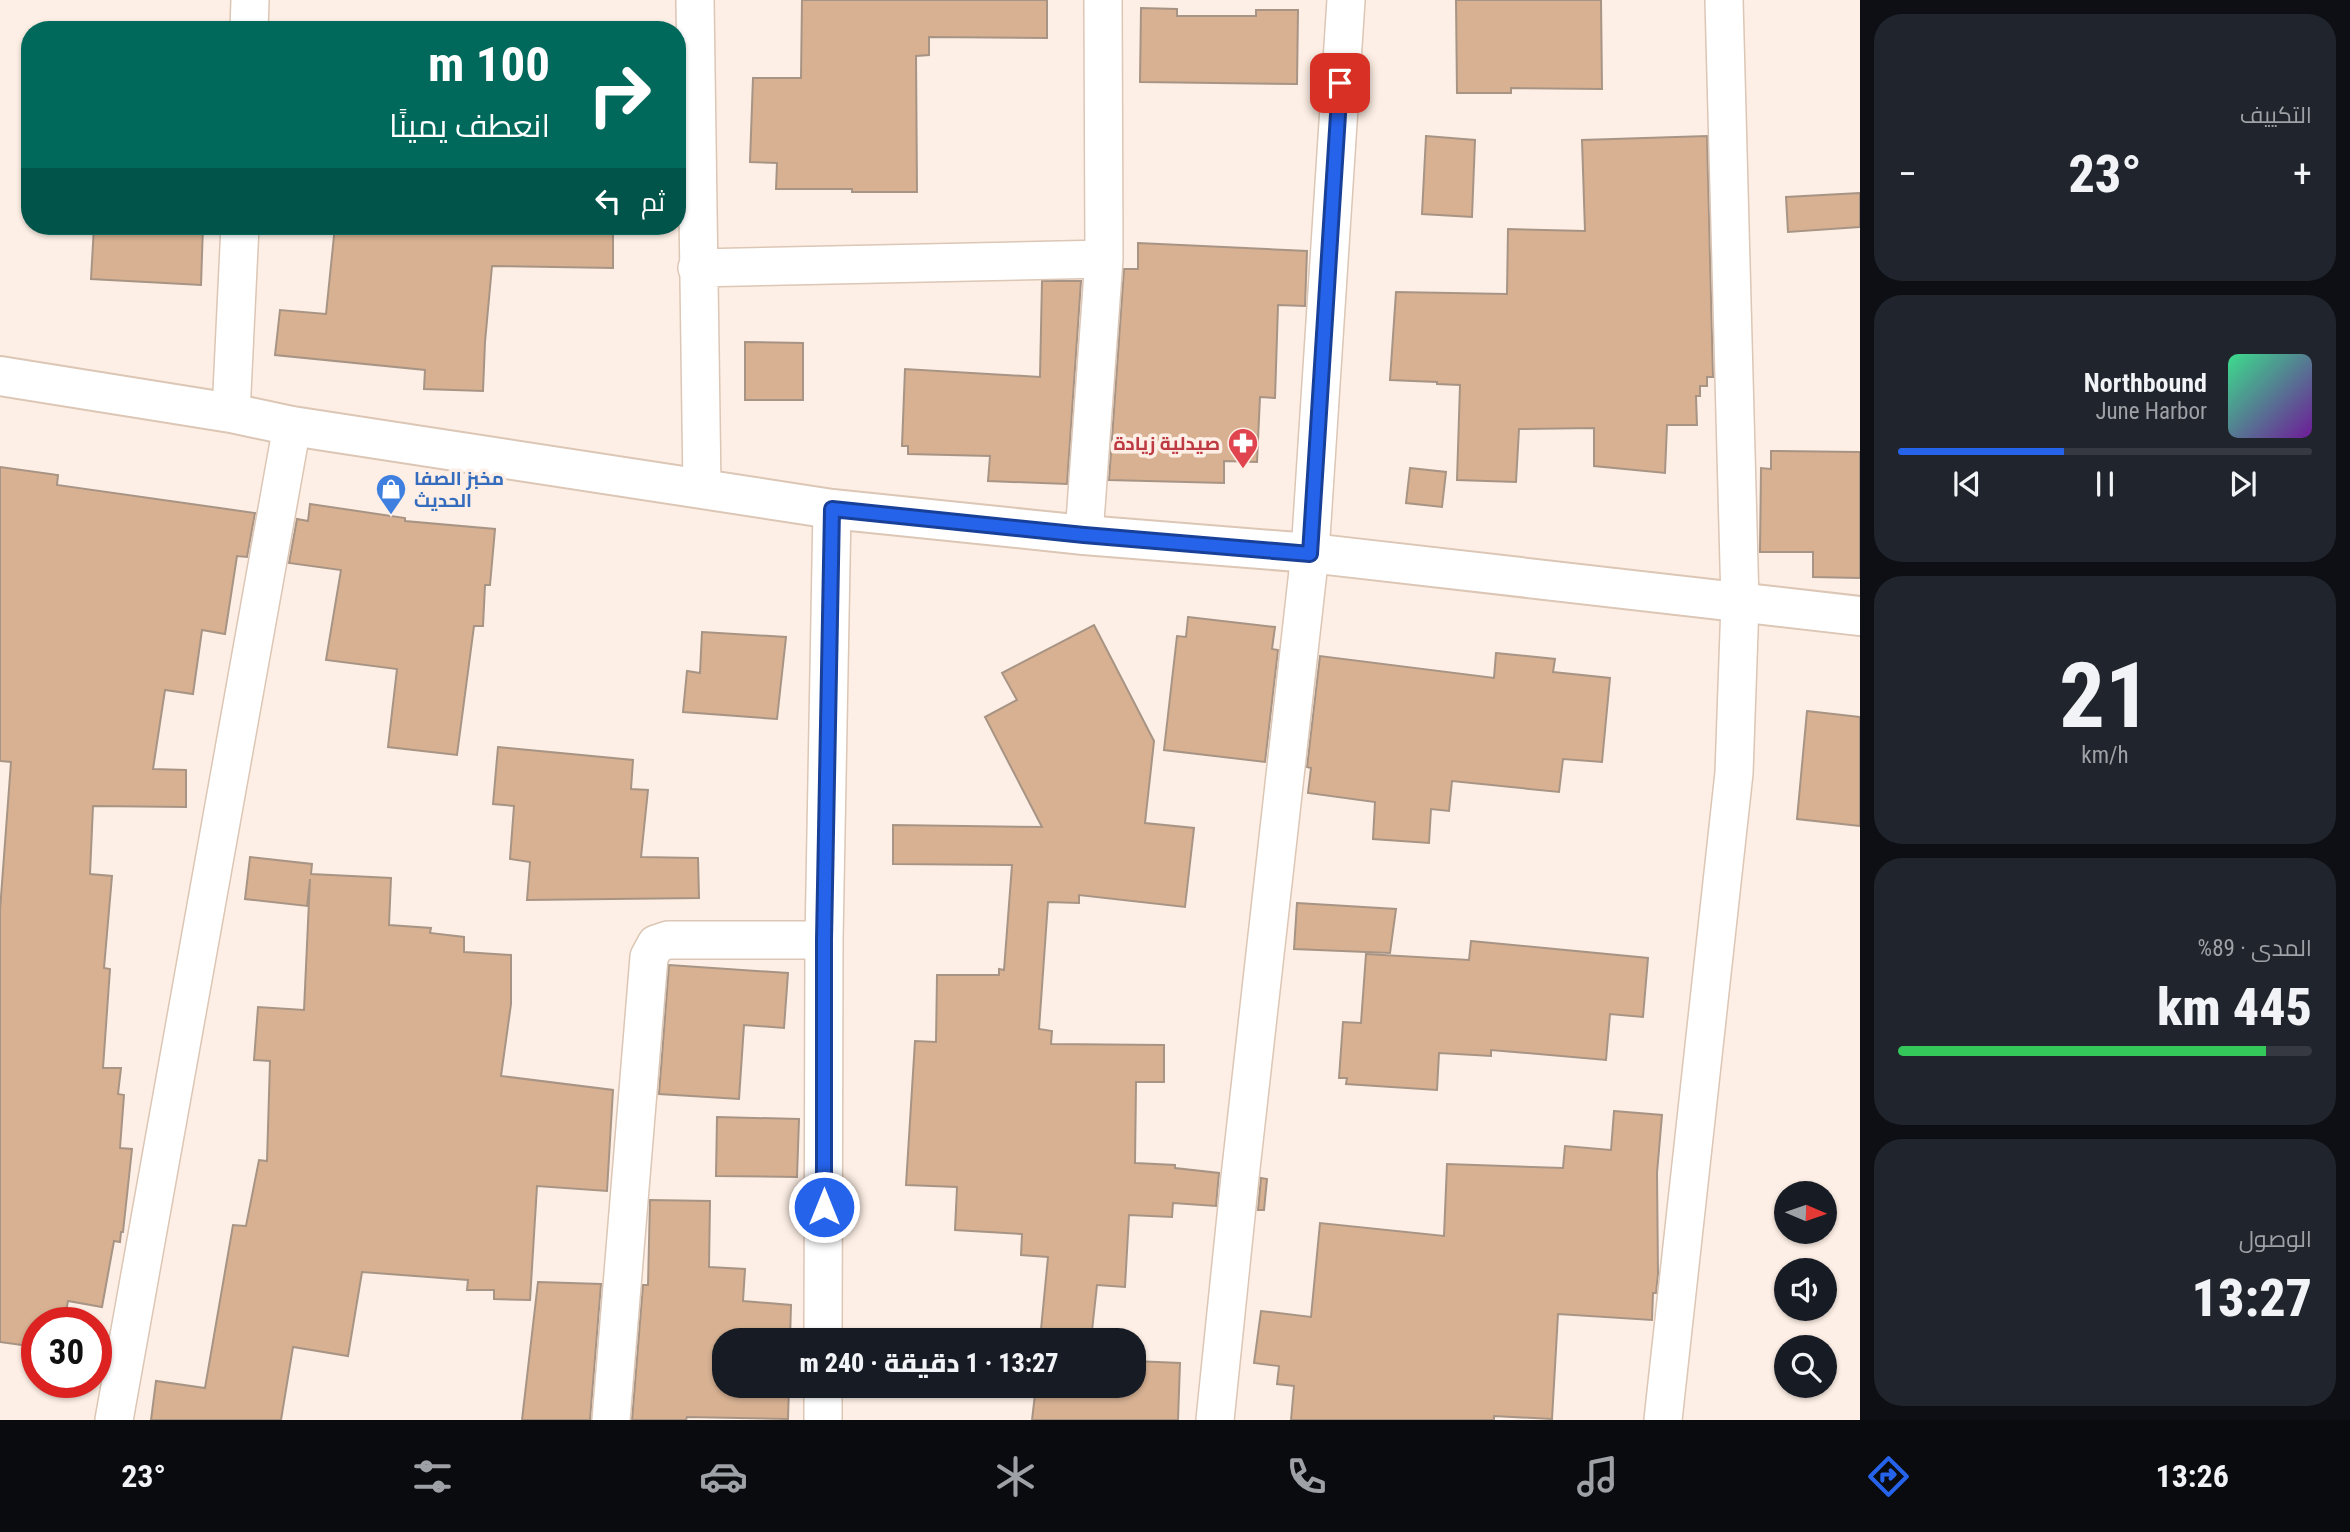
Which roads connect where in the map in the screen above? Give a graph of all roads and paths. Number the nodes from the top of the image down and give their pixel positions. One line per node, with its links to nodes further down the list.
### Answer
1 (250, 0): 6 (street)
2 (695, 0): 9 (street)
3 (1103, 0): 8 (street)
4 (1346, 0): 16 (street)
5 (1724, 0): 17 (street)
6 (249, 21)
7 (240, 235): 11 (street)
8 (1104, 259): 9 (street); 15 (street)
9 (697, 268): 13 (street)
10 (0, 376): 11 (street)
11 (231, 414): 12 (street)
12 (292, 426): 13 (street); 22 (street)
13 (702, 488): 14 (street)
14 (832, 509): 15 (street); 19 (street)
15 (1084, 535): 16 (street)
16 (1310, 554): 17 (street); 25 (street)
17 (1740, 603): 18 (street); 26 (street)
18 (1860, 616)
19 (824, 940): 20 (street); 23 (street)
20 (823, 1328)
21 (823, 1398): 24 (street)
22 (114, 1420)
23 (611, 1420)
24 (823, 1420)
25 (1215, 1420)
26 (1663, 1420)

